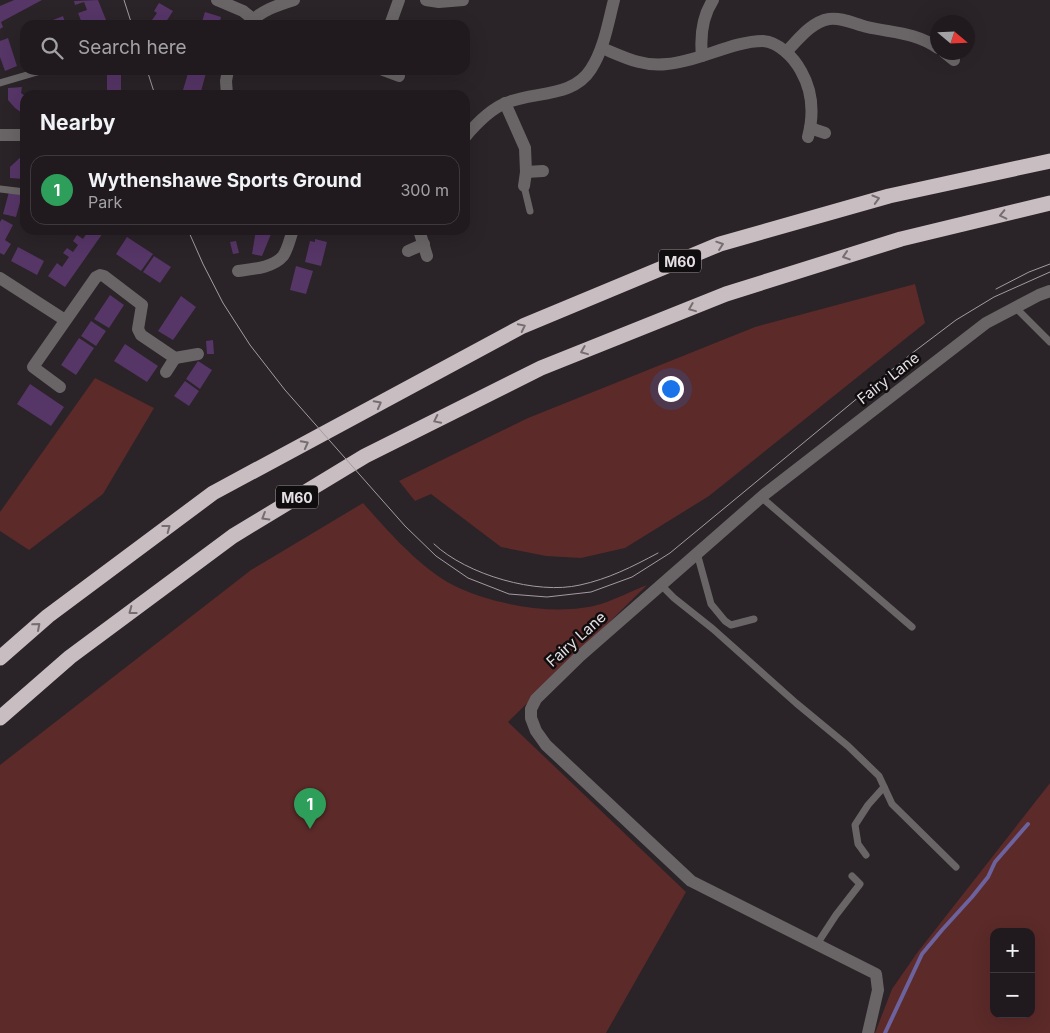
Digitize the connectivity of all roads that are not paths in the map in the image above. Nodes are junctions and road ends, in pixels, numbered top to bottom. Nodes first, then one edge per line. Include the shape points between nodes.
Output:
1 (217, 0) edge
2 (294, 0) edge
3 (399, 0) edge
4 (426, 0) edge
5 (463, 0) edge
6 (606, 0) edge
7 (614, 0) edge
8 (713, 0) edge
9 (250, 20) edge
10 (254, 20) edge
11 (392, 20) edge
12 (930, 43) edge
13 (602, 48) junction
14 (786, 52) junction
15 (702, 56) junction
16 (27, 75) edge
17 (228, 75) edge
18 (396, 75) edge
19 (399, 76) dead end
20 (0, 83) edge
21 (227, 90) edge
22 (505, 103) junction
23 (470, 132) edge
24 (826, 133) dead end
25 (0, 135) edge
26 (20, 135) edge
27 (1050, 161) edge
28 (543, 170) dead end
29 (526, 172) junction
30 (524, 186) joint
31 (0, 189) edge
32 (20, 191) edge
33 (1050, 203) edge
34 (530, 210) dead end
35 (291, 235) edge
36 (420, 235) edge
37 (408, 251) dead end
38 (238, 271) dead end
39 (0, 278) edge
40 (1050, 292) edge
41 (1016, 308) junction
42 (65, 320) junction
43 (1050, 342) edge
44 (198, 354) dead end
45 (175, 358) junction
46 (166, 372) dead end
47 (60, 387) dead end
48 (761, 497) junction
49 (697, 553) junction
50 (661, 585) junction
51 (754, 619) dead end
52 (912, 627) dead end
53 (0, 658) edge
54 (0, 718) edge
55 (884, 787) junction
56 (866, 855) dead end
57 (956, 867) dead end
58 (852, 876) dead end
59 (817, 944) junction
60 (868, 1033) edge

1 - 9 street via 243,11
2 - 10 street via 278,5
3 - 11 street
4 - 5 street
6 - 7 street
7 - 13 street
8 - 15 street via 704,19
12 - 14 street via 898,31 830,18 812,27
13 - 15 street via 641,64 678,63
13 - 22 street via 590,71 574,84 559,91
14 - 15 street via 764,41
14 - 24 street via 797,64 809,90 812,105 809,133
16 - 20 lane
17 - 21 street
18 - 19 street
22 - 23 street via 484,117
22 - 29 street via 525,148
25 - 26 street
53 -> 27 highway, M60 via 48,616 213,493 523,326 720,244 889,196
28 - 29 street
29 - 30 street
30 - 34 lane
31 - 32 lane
33 -> 54 highway, M60 via 901,239 726,294 541,368 365,456 233,536 70,657
35 - 38 street via 282,257 259,268
36 - 37 street via 425,250
39 - 42 street
40 - 41 street, Fairy Lane
41 - 43 lane
41 - 48 street, Fairy Lane via 986,323
42 - 45 street via 96,277 104,276 142,305 138,329 141,335
42 - 47 street via 33,367
44 - 45 street
45 - 46 street
48 - 49 street, Fairy Lane
48 - 52 lane
49 - 50 street, Fairy Lane
49 - 51 lane via 716,612 731,625
50 - 55 lane via 848,746 879,776
50 - 59 street, Fairy Lane via 536,699 531,709 536,731 546,745 691,881
55 - 56 lane via 855,825 858,844
55 - 57 lane via 892,804
58 - 59 lane via 860,884
59 - 60 street, Fairy Lane via 876,974 878,990

